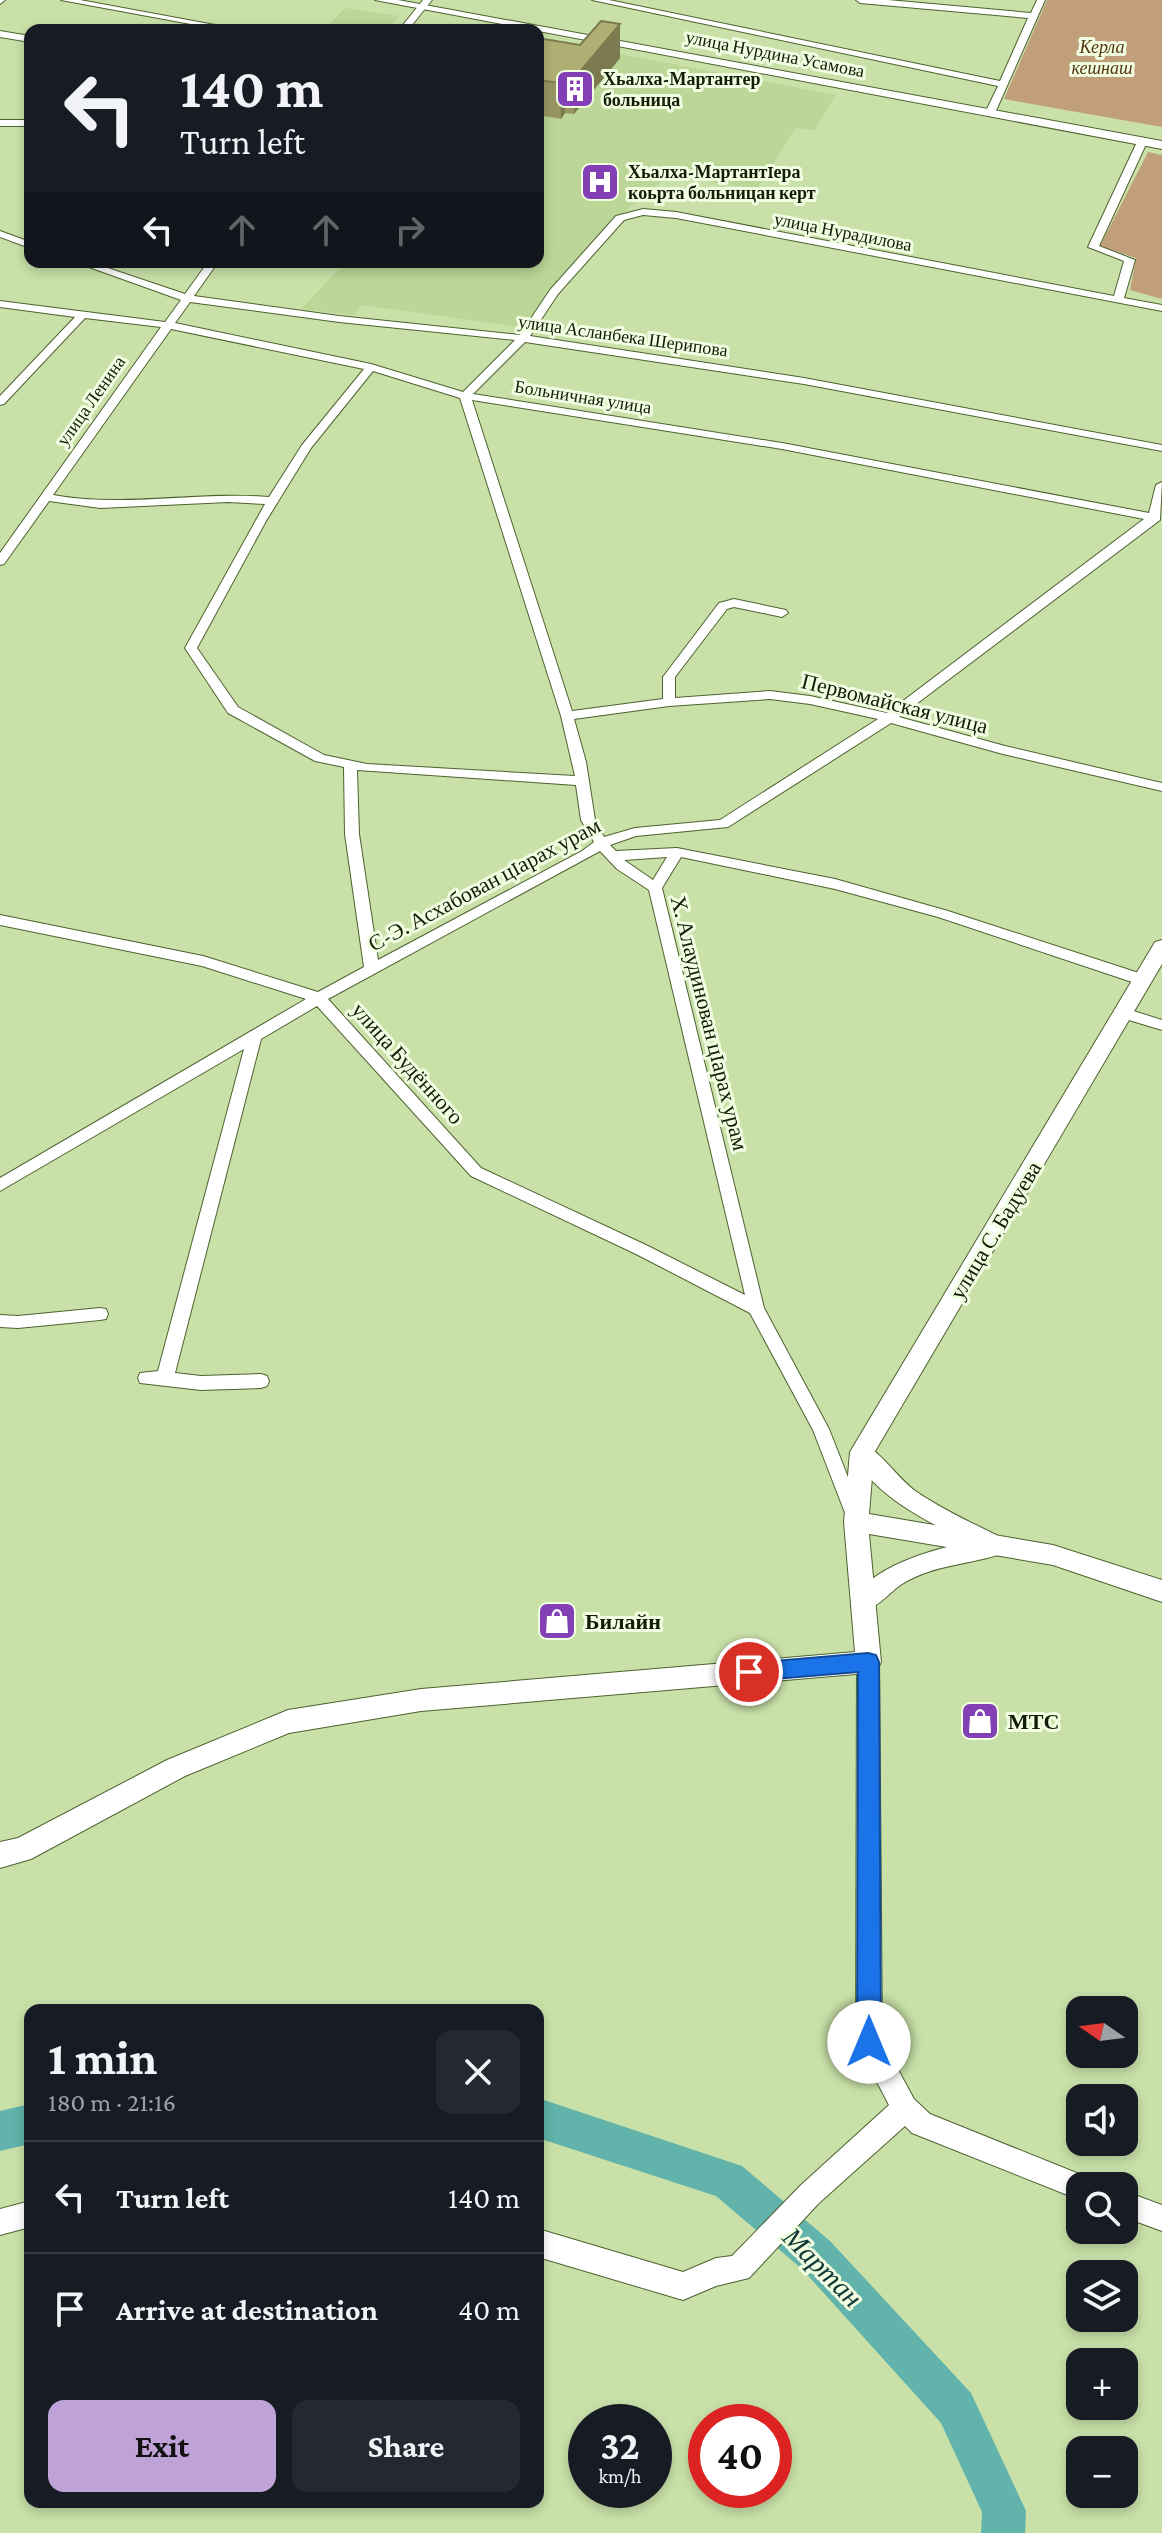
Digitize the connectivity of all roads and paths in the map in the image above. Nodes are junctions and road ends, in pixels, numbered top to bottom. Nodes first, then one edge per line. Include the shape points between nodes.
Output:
1 (65, 0) edge
2 (380, 0) edge
3 (596, 0) edge
4 (860, 0) edge
5 (1041, 0) edge
6 (425, 4) edge
7 (1034, 16) junction
8 (203, 24) edge
9 (408, 24) edge
10 (529, 24) edge
11 (544, 27) edge
12 (0, 34) edge
13 (24, 38) edge
14 (1003, 84) junction
15 (990, 113) junction
16 (0, 123) edge
17 (24, 123) edge
18 (1142, 142) junction
19 (1162, 145) edge
20 (0, 234) edge
21 (24, 243) edge
22 (98, 268) edge
23 (208, 268) edge
24 (186, 298) junction
25 (1118, 300) junction
26 (0, 304) edge
27 (1162, 308) edge
28 (83, 314) junction
29 (167, 325) junction
30 (523, 338) junction
31 (371, 367) junction
32 (465, 396) junction
33 (0, 402) edge
34 (1162, 448) edge
35 (1162, 485) edge
36 (45, 497) junction
37 (272, 501) junction
38 (1157, 518) edge
39 (0, 561) edge
40 (782, 613) dead end
41 (669, 702) junction
42 (567, 716) junction
43 (889, 718) junction
44 (350, 764) junction
45 (582, 781) junction
46 (1162, 787) edge
47 (601, 843) junction
48 (677, 852) junction
49 (616, 856) junction
50 (655, 888) junction
51 (0, 920) edge
52 (1162, 947) edge
53 (372, 970) junction
54 (1143, 980) junction
55 (319, 998) junction
56 (1124, 1013) junction
57 (1162, 1025) edge
58 (254, 1038) junction
59 (0, 1185) edge
60 (756, 1308) junction
61 (100, 1314) dead end
62 (0, 1321) edge
63 (146, 1378) dead end
64 (165, 1378) junction
65 (261, 1381) dead end
66 (862, 1452) junction
67 (856, 1522) junction
68 (997, 1546) junction
69 (1162, 1591) edge
70 (863, 1602) junction
71 (868, 1662) junction
72 (0, 1855) edge
73 (905, 2108) junction
74 (1066, 2181) edge
75 (1138, 2209) edge
76 (24, 2216) edge
77 (1162, 2218) edge
78 (0, 2222) edge
79 (544, 2245) edge

1 - 8 street
2 - 6 street, улица Нурдина Усамова
3 - 14 street
4 - 7 street
5 - 7 street
6 - 9 street
6 - 10 street, улица Нурдина Усамова
7 - 14 street
11 - 15 street, улица Нурдина Усамова
12 - 13 street
14 - 15 street
15 - 18 street, улица Нурдина Усамова
16 - 17 street
18 - 19 street, улица Нурдина Усамова
18 - 25 street via 1093,247 1130,260
20 - 21 street
22 - 24 street, улица Асланбека Шерипова
23 - 24 street, улица Ленина
24 - 29 street, улица Ленина
24 - 30 street, улица Асланбека Шерипова
25 - 27 street
25 - 30 street, улица Нурадилова via 643,212 620,218 554,292
26 - 28 street, Больничная улица
28 - 29 street, Больничная улица
28 - 33 street
29 - 31 street, Больничная улица
29 - 36 street, улица Ленина
30 - 32 street
30 - 34 street, улица Асланбека Шерипова via 804,381
31 - 32 street, Больничная улица
31 - 37 street via 306,447
32 - 38 street, Больничная улица via 782,446
32 - 42 street, Х. Алаудинован цIарах урам
35 - 38 street
36 - 37 street via 99,505 196,497
36 - 39 street, улица Ленина
37 - 44 street via 191,648 233,710 320,758
38 - 43 street, С-Э. Асхабован цIарах урам
40 - 41 street via 734,603 723,606 669,677
41 - 42 street, Первомайская улица
41 - 43 street, Первомайская улица via 770,695
42 - 45 street, Х. Алаудинован цIарах урам
43 - 46 street, Первомайская улица
43 - 47 street, С-Э. Асхабован цIарах урам via 723,824 635,832
44 - 45 street
44 - 53 street via 352,834
45 - 47 street, Х. Алаудинован цIарах урам via 588,820
47 - 49 street, Х. Алаудинован цIарах урам
47 - 53 street, С-Э. Асхабован цIарах урам
48 - 49 street
48 - 50 street
48 - 54 street via 835,884
49 - 50 street, Х. Алаудинован цIарах урам
50 - 60 street, Х. Алаудинован цIарах урам
51 - 55 street, улица Будённого via 203,961
52 - 54 main road, улица С. Бадуева
53 - 55 street, С-Э. Асхабован цIарах урам
54 - 56 main road, улица С. Бадуева
55 - 58 street, С-Э. Асхабован цIарах урам
55 - 60 street, улица Будённого via 476,1172
56 - 57 street
56 - 66 main road, улица С. Бадуева
58 - 59 street, С-Э. Асхабован цIарах урам
58 - 64 street
60 - 67 street, Х. Алаудинован цIарах урам via 821,1429
61 - 62 street
63 - 64 street
64 - 65 street
66 - 67 main road, улица С. Бадуева
66 - 68 street via 906,1499
67 - 68 main road
67 - 70 main road, улица С. Бадуева
68 - 69 main road via 1053,1555
68 - 70 street via 902,1570
70 - 71 main road, улица С. Бадуева
71 - 72 main road via 421,1700 288,1722 176,1768 22,1850
71 - 73 street via 869,2042
73 - 74 street via 921,2124
73 - 79 street via 810,2194 739,2268 683,2286
75 - 77 street
76 - 78 street

